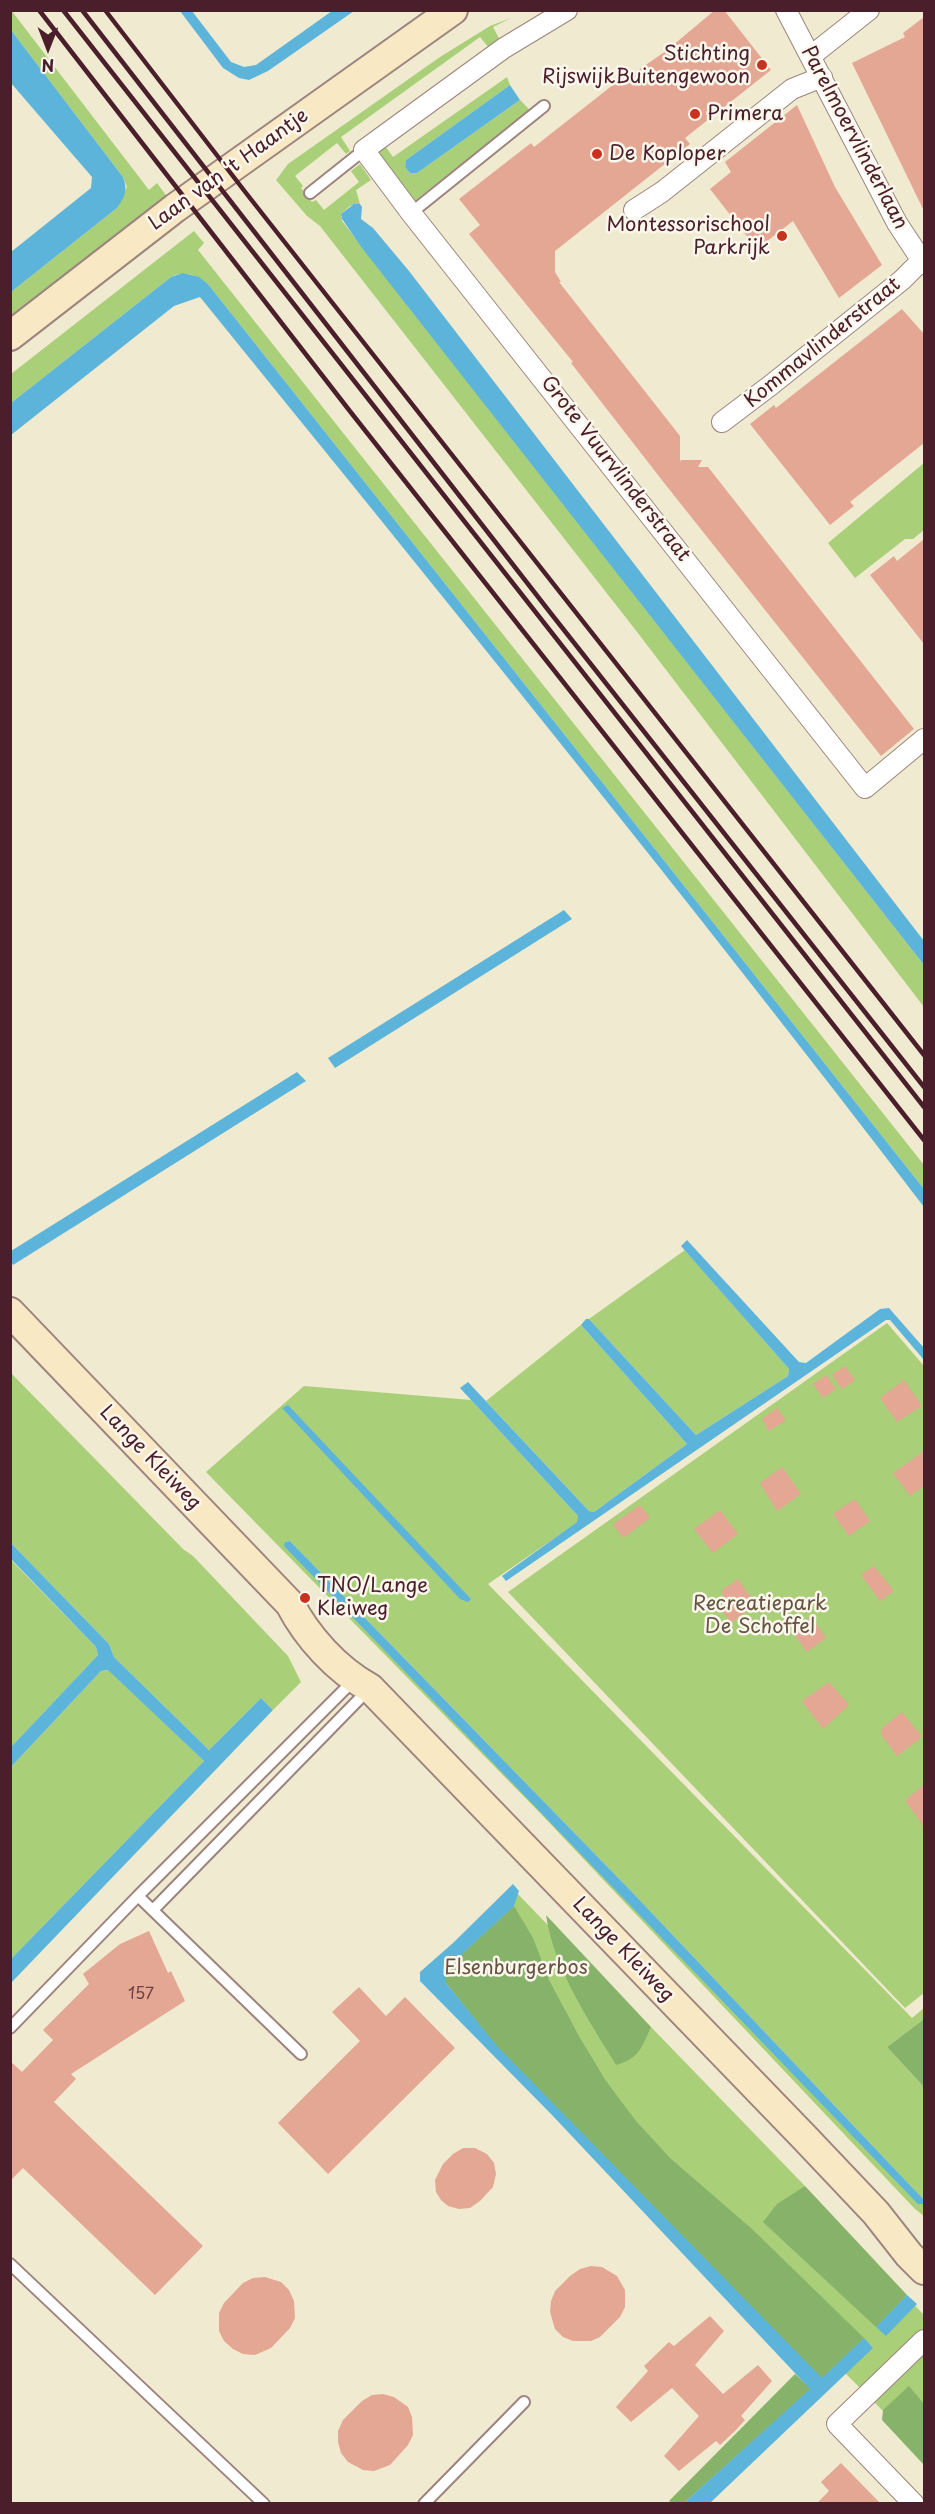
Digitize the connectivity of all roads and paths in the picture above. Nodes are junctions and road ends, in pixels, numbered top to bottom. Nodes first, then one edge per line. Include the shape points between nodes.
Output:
1 (453, 10) edge
2 (567, 10) edge
3 (786, 10) edge
4 (869, 10) edge
5 (811, 56) junction
6 (822, 77) junction
7 (544, 106) dead end
8 (364, 150) junction
9 (310, 193) dead end
10 (634, 210) dead end
11 (411, 213) junction
12 (924, 261) edge
13 (10, 336) edge
14 (726, 419) dead end
15 (924, 739) edge
16 (10, 1312) edge
17 (364, 1680) junction
18 (138, 1896) junction
19 (153, 1910) junction
20 (10, 2028) edge
21 (301, 2054) dead end
22 (876, 2213) junction
23 (924, 2250) edge
24 (10, 2264) edge
25 (924, 2270) edge
26 (924, 2340) edge
27 (524, 2402) dead end
28 (264, 2504) edge
29 (424, 2504) edge
30 (914, 2504) edge

1 - 13 street, Laan van 't Haantje via 175,208
2 - 8 street via 504,48
3 - 5 street, Parelmoervlinderlaan
4 - 5 street
5 - 6 street, Parelmoervlinderlaan
6 - 10 street via 792,89
6 - 12 street, Parelmoervlinderlaan via 897,223
7 - 11 lane
8 - 9 lane
8 - 11 street, Grote Vuurvlinderstraat
11 - 15 street, Grote Vuurvlinderstraat via 865,788
12 - 14 street, Kommavlinderstraat
16 - 17 street, Lange Kleiweg via 290,1604 309,1615
17 - 18 lane
17 - 19 lane
17 - 22 street, Lange Kleiweg
18 - 19 lane
18 - 20 lane
19 - 21 lane
22 - 23 street, Lange Kleiweg
22 - 25 street, Lange Kleiweg
24 - 28 lane
26 - 30 street via 837,2424
27 - 29 lane

